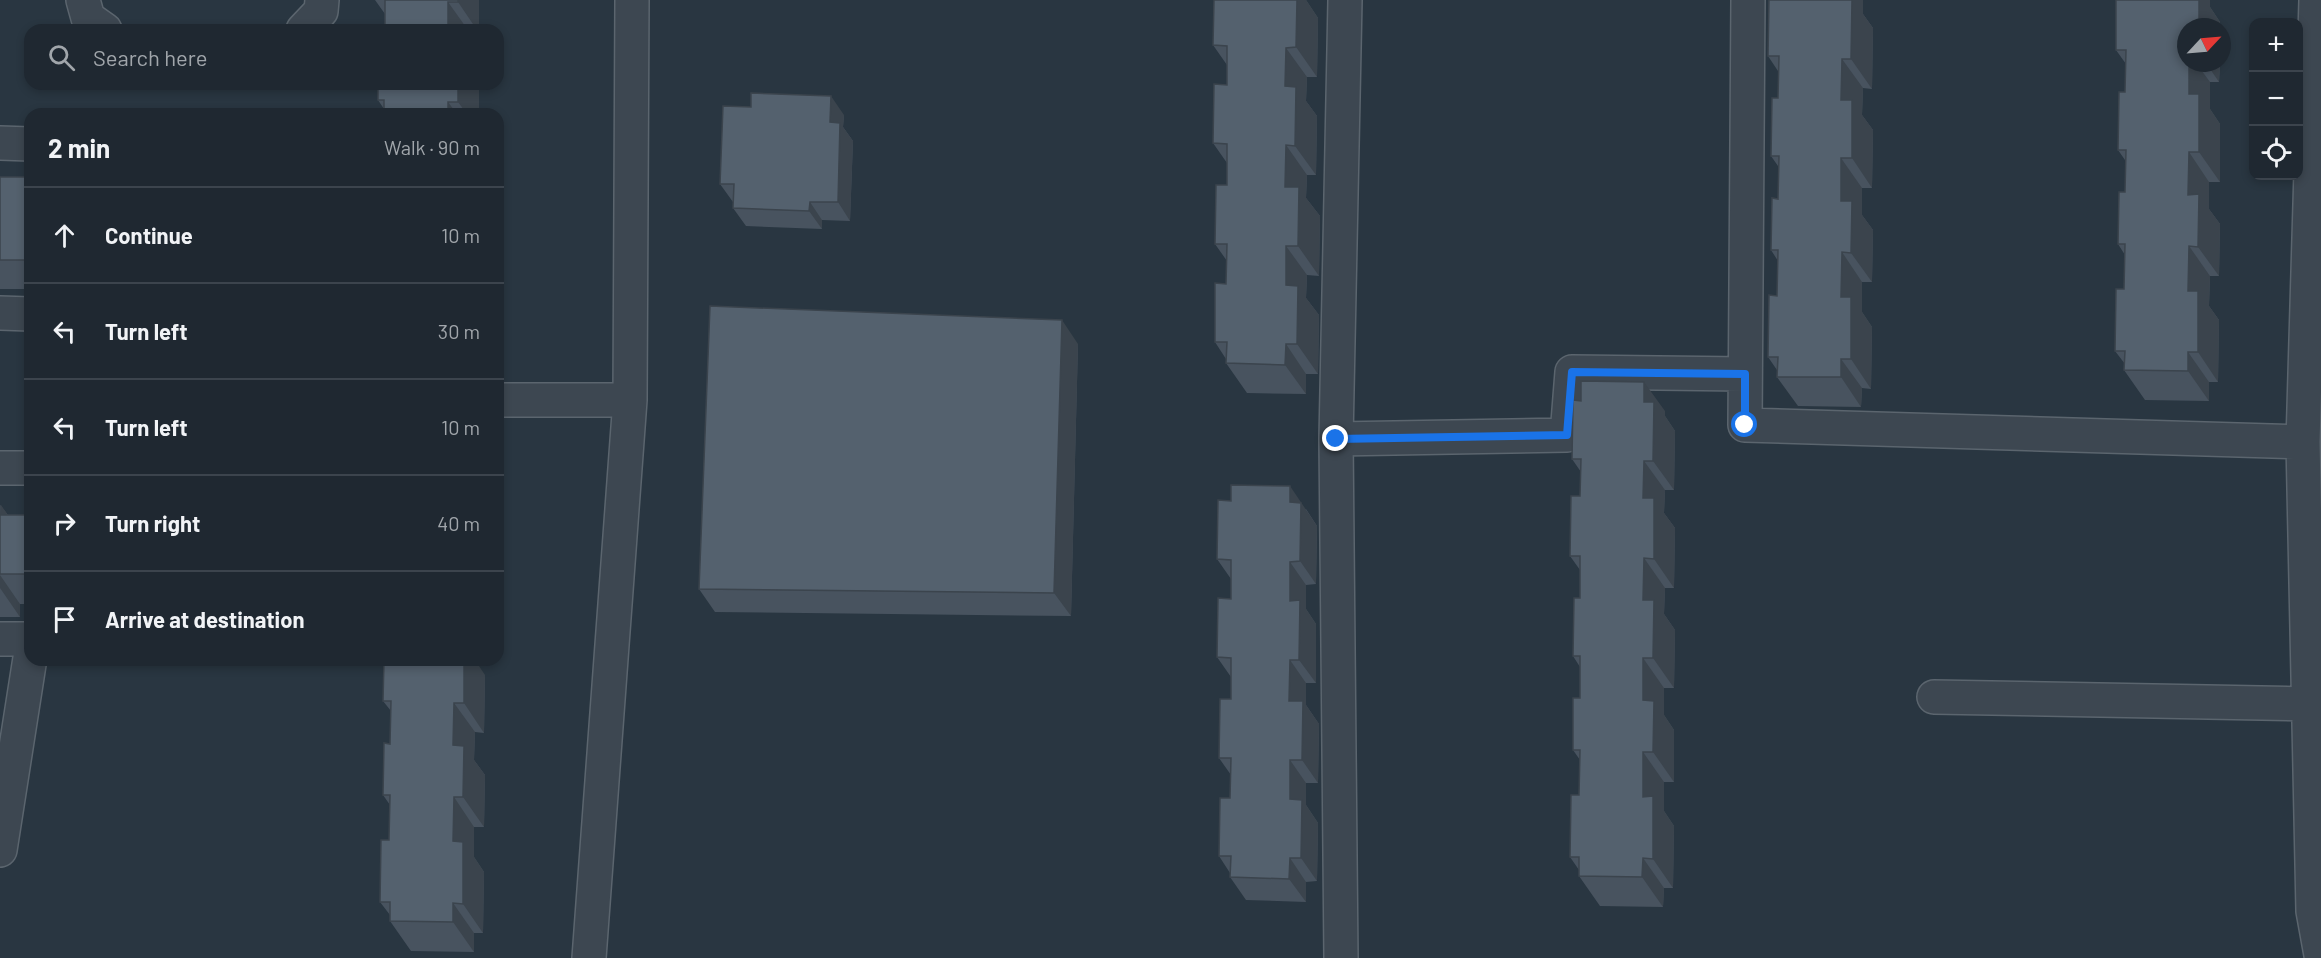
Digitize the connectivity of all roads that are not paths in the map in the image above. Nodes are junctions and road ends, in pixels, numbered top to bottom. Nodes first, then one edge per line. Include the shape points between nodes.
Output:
1 (83, 0) edge
2 (322, 0) edge
3 (632, 0) edge
4 (1345, 0) edge
5 (1748, 0) edge
6 (2316, 0) edge
7 (96, 24) edge
8 (309, 24) edge
9 (0, 144) edge
10 (24, 144) edge
11 (0, 313) edge
12 (24, 314) edge
13 (1745, 374) junction
14 (504, 400) edge
15 (630, 400) junction
16 (1336, 439) junction
17 (2303, 442) junction
18 (0, 468) edge
19 (24, 468) edge
20 (0, 639) edge
21 (24, 639) edge
22 (29, 666) edge
23 (1934, 697) dead end
24 (2309, 704) junction
25 (0, 850) edge
26 (2317, 912) edge
27 (2321, 955) edge
28 (589, 958) edge
29 (1341, 958) edge

1 - 7 street via 88,18
2 - 8 street via 321,11
3 - 15 street
4 - 16 street
5 - 13 street
6 - 17 street
9 - 10 street
11 - 12 street
13 - 16 street via 1572,372 1567,435
13 - 17 street via 1745,425
14 - 15 street
15 - 28 street
16 - 29 street
17 - 24 street
18 - 19 street
20 - 21 street
22 - 25 street
23 - 24 street
24 - 26 street
26 - 27 street

